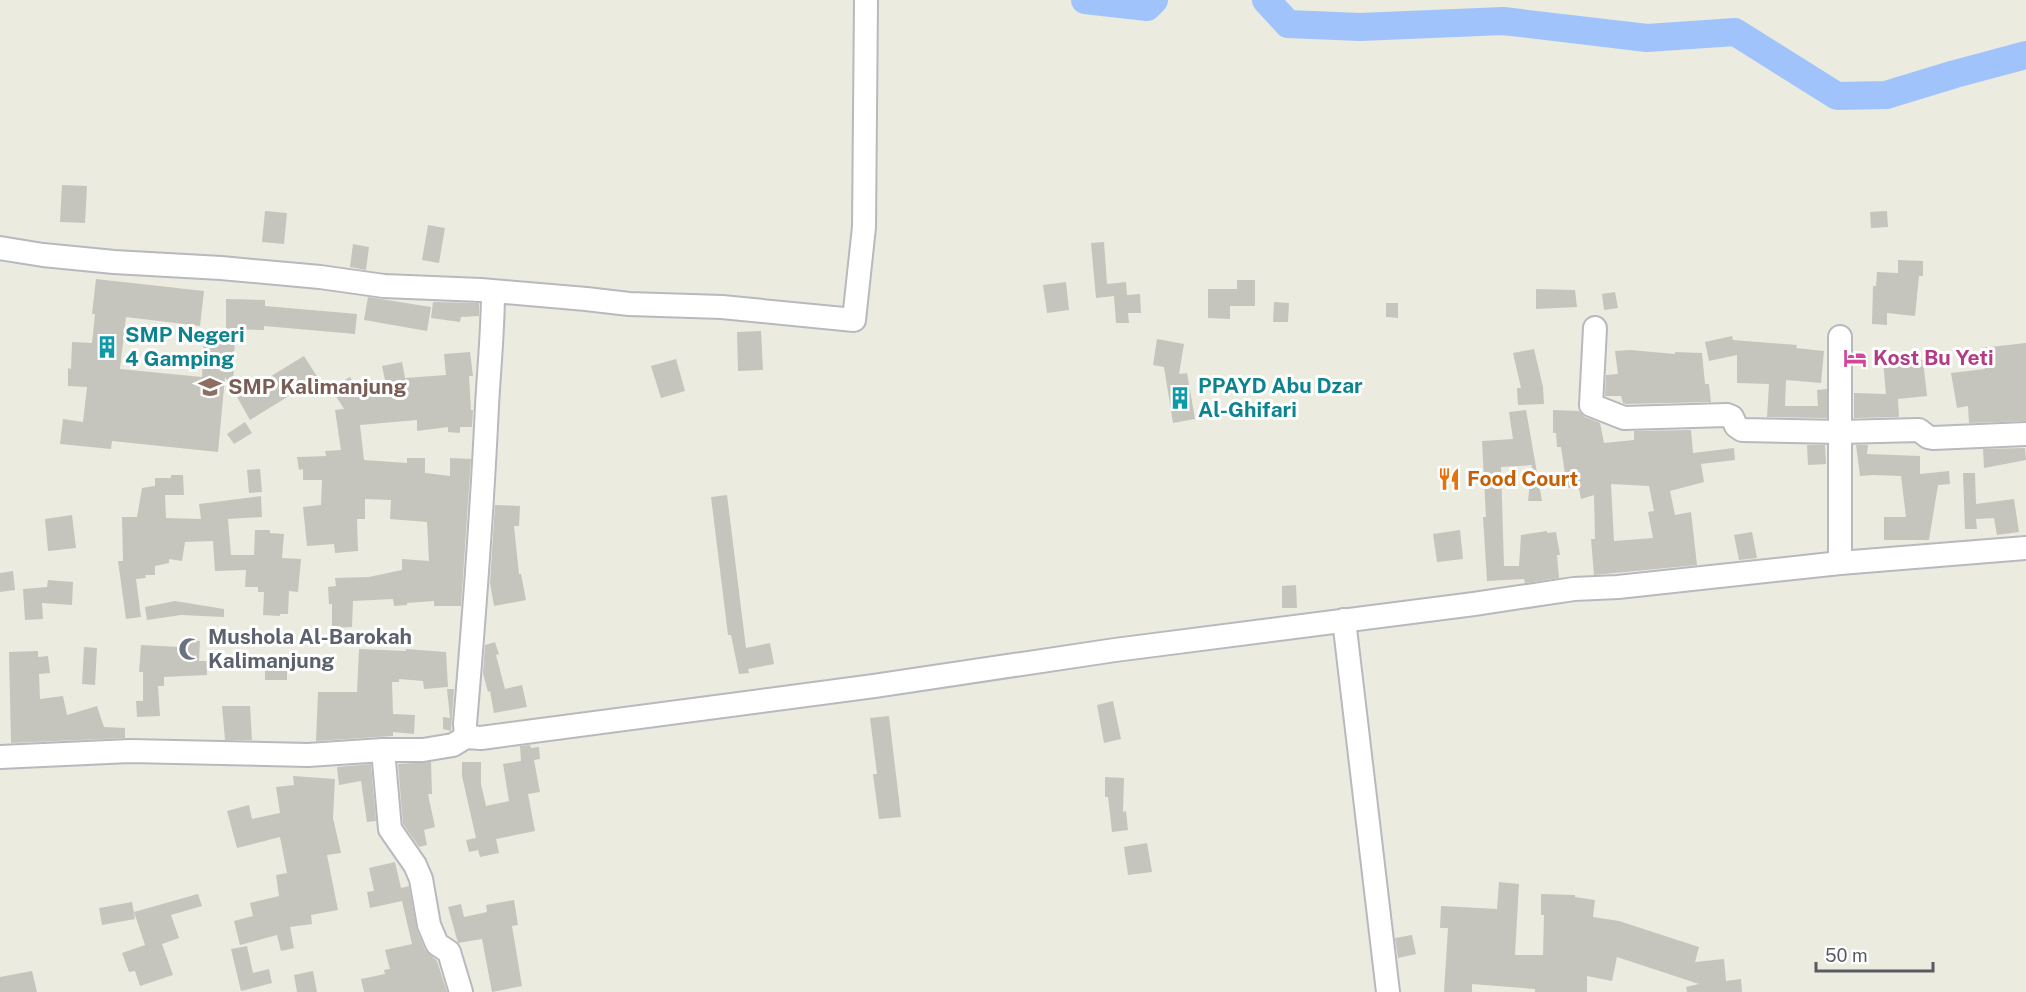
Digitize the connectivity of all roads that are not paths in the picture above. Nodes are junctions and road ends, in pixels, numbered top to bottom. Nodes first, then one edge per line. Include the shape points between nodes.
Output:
1 (866, 0) edge
2 (0, 249) edge
3 (493, 292) junction
4 (1595, 332) dead end
5 (1840, 337) dead end
6 (1840, 432) junction
7 (2026, 434) edge
8 (2026, 548) edge
9 (1840, 563) junction
10 (1344, 620) junction
11 (466, 737) junction
12 (383, 750) junction
13 (0, 757) edge
14 (461, 992) edge
15 (1388, 992) edge

1 - 3 street via 864,227 854,320
2 - 3 street via 384,286
3 - 11 street
4 - 6 street via 1590,402 1594,406 1624,418 1727,415 1742,430
5 - 6 street
6 - 7 street via 1919,430 1933,438
6 - 9 street
8 - 9 street
9 - 10 street via 1574,589
10 - 11 street via 874,686
10 - 15 street
11 - 12 street via 440,748
12 - 13 street via 308,755 130,751
12 - 14 street via 390,829 415,865 429,925 437,944 449,952

